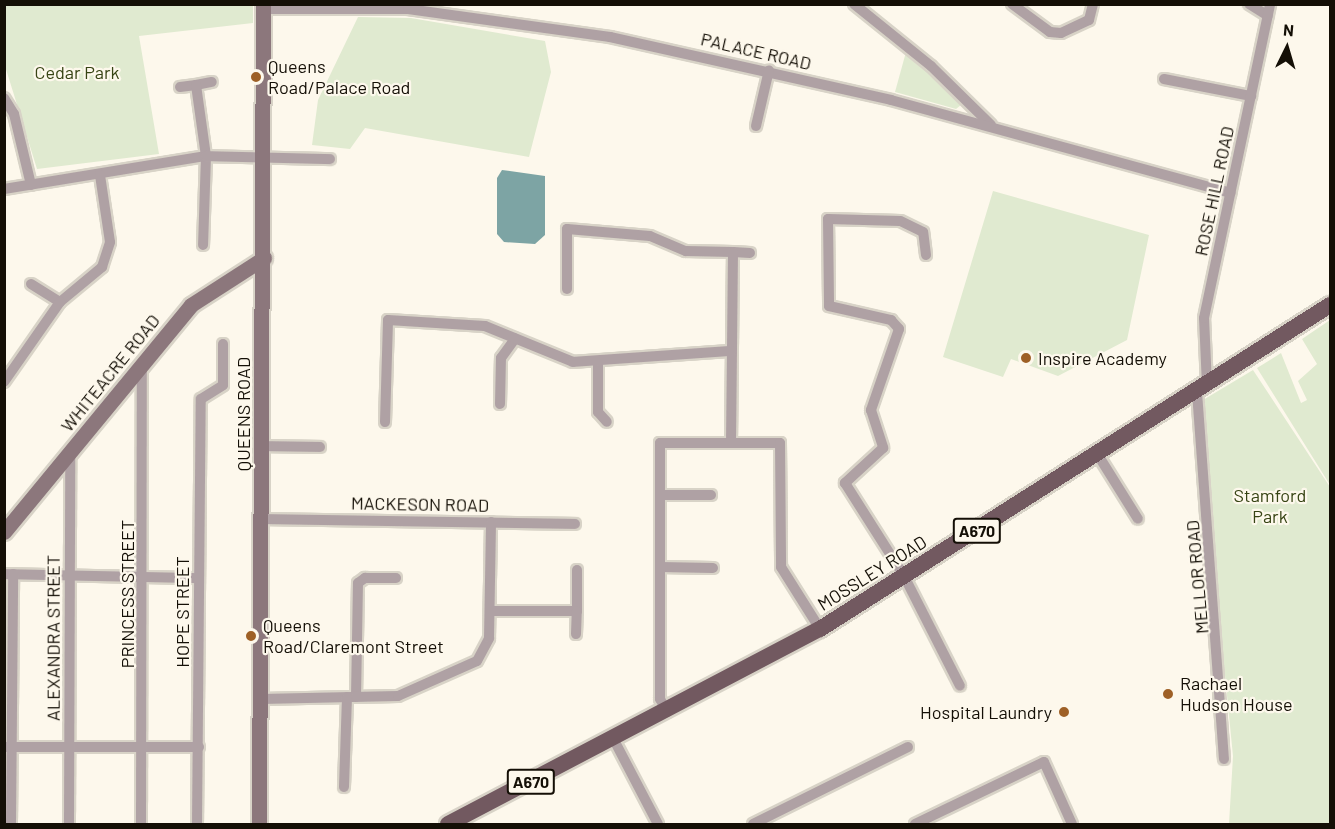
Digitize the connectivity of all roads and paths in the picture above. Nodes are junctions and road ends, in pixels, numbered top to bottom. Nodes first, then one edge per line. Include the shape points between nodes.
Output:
1 (854, 4) edge
2 (1012, 4) edge
3 (1093, 4) edge
4 (1249, 4) edge
5 (376, 6) edge
6 (263, 7) edge
7 (408, 7) edge
8 (1269, 10) edge
9 (769, 70) junction
10 (1164, 79) dead end
11 (212, 82) dead end
12 (196, 85) junction
13 (180, 87) dead end
14 (1251, 96) junction
15 (4, 98) edge
16 (756, 126) dead end
17 (993, 126) junction
18 (265, 154) junction
19 (206, 156) junction
20 (330, 159) dead end
21 (100, 175) junction
22 (31, 185) junction
23 (4, 189) edge
24 (1231, 194) junction
25 (203, 245) dead end
26 (733, 252) junction
27 (750, 253) dead end
28 (926, 255) dead end
29 (264, 258) junction
30 (31, 284) dead end
31 (567, 289) dead end
32 (60, 302) junction
33 (1330, 305) edge
34 (515, 339) junction
35 (223, 344) dead end
36 (732, 351) junction
37 (598, 363) junction
38 (142, 364) junction
39 (4, 382) edge
40 (1202, 389) junction
41 (500, 404) dead end
42 (385, 422) dead end
43 (607, 422) dead end
44 (732, 442) junction
45 (261, 446) junction
46 (320, 447) dead end
47 (70, 452) junction
48 (1098, 455) junction
49 (661, 495) junction
50 (711, 495) dead end
51 (264, 519) junction
52 (1138, 519) dead end
53 (491, 522) junction
54 (575, 524) dead end
55 (4, 532) edge
56 (660, 567) junction
57 (713, 568) dead end
58 (577, 570) dead end
59 (9, 574) edge
60 (70, 575) junction
61 (145, 576) junction
62 (904, 576) junction
63 (198, 578) junction
64 (396, 578) dead end
65 (492, 611) junction
66 (577, 611) junction
67 (820, 629) junction
68 (576, 634) dead end
69 (960, 686) dead end
70 (352, 697) junction
71 (261, 699) junction
72 (667, 712) junction
73 (614, 740) junction
74 (8, 747) edge
75 (199, 747) junction
76 (908, 747) dead end
77 (69, 748) junction
78 (142, 748) junction
79 (1224, 759) dead end
80 (344, 787) dead end
81 (11, 825) edge
82 (69, 825) edge
83 (141, 825) edge
84 (197, 825) edge
85 (259, 825) edge
86 (448, 825) edge
87 (657, 825) edge
88 (753, 825) edge
89 (915, 825) edge
90 (1072, 825) edge

1 - 17 street via 931,66
2 - 3 street via 1050,32 1061,33 1089,20
4 - 8 street
5 - 6 street, PALACE ROAD
5 - 7 street, PALACE ROAD
6 - 18 main road, QUEENS ROAD
7 - 9 street, PALACE ROAD via 507,19
8 - 14 street, ROSE HILL ROAD
9 - 16 street
9 - 17 street, PALACE ROAD
10 - 14 street
11 - 12 street
12 - 13 street
12 - 19 street
14 - 24 street, ROSE HILL ROAD
15 - 22 street via 14,114
17 - 24 street, PALACE ROAD
18 - 19 street
18 - 20 street
18 - 29 main road, QUEENS ROAD
19 - 21 street
19 - 25 street
21 - 22 street
21 - 32 street via 110,242 106,259
22 - 23 street
24 - 40 street, ROSE HILL ROAD via 1204,318
26 - 27 street
26 - 31 street via 686,251 650,236 567,230
26 - 36 street
28 - 62 street via 922,232 900,221 828,219 829,306 898,324 871,410 882,448 845,483
29 - 38 main road, WHITEACRE ROAD via 191,305
29 - 45 main road, QUEENS ROAD
30 - 32 street
32 - 39 street
33 - 40 main road, MOSSLEY ROAD / A670
34 - 37 street via 573,362
34 - 41 street via 501,358
34 - 42 street via 465,322 388,320
35 - 63 street, HOPE STREET via 223,385 201,399
36 - 37 street
36 - 44 street
37 - 43 street via 598,412
38 - 47 main road, WHITEACRE ROAD
38 - 61 street, PRINCESS STREET
40 - 48 main road, MOSSLEY ROAD / A670
40 - 79 street, MELLOR ROAD
44 - 49 street via 660,443
44 - 67 street via 780,443 781,567
45 - 46 street
45 - 51 main road, QUEENS ROAD
47 - 55 main road, WHITEACRE ROAD
47 - 60 street, ALEXANDRA STREET
48 - 52 street
48 - 62 main road, MOSSLEY ROAD / A670
49 - 50 street
49 - 56 street
51 - 53 street, MACKESON ROAD
51 - 71 main road, QUEENS ROAD
53 - 54 street, MACKESON ROAD
53 - 65 street
56 - 57 street
56 - 72 street via 660,699
58 - 66 street
59 - 60 street
59 - 74 street
60 - 61 street
60 - 77 street, ALEXANDRA STREET
61 - 63 street
61 - 78 street, PRINCESS STREET
62 - 67 main road, MOSSLEY ROAD / A670
62 - 69 street
63 - 75 street, HOPE STREET
64 - 70 street via 365,578 358,583
65 - 66 street
65 - 70 street via 489,638 477,661 398,696
66 - 68 street
67 - 72 main road, MOSSLEY ROAD / A670
70 - 71 street
70 - 80 street
71 - 85 main road, QUEENS ROAD
72 - 73 main road, MOSSLEY ROAD / A670
73 - 86 main road, MOSSLEY ROAD / A670
73 - 87 street
74 - 77 street
74 - 81 street
75 - 78 street
75 - 84 street, HOPE STREET
76 - 88 street
77 - 78 street
77 - 82 street, ALEXANDRA STREET
78 - 83 street, PRINCESS STREET
89 - 90 street via 1044,762

